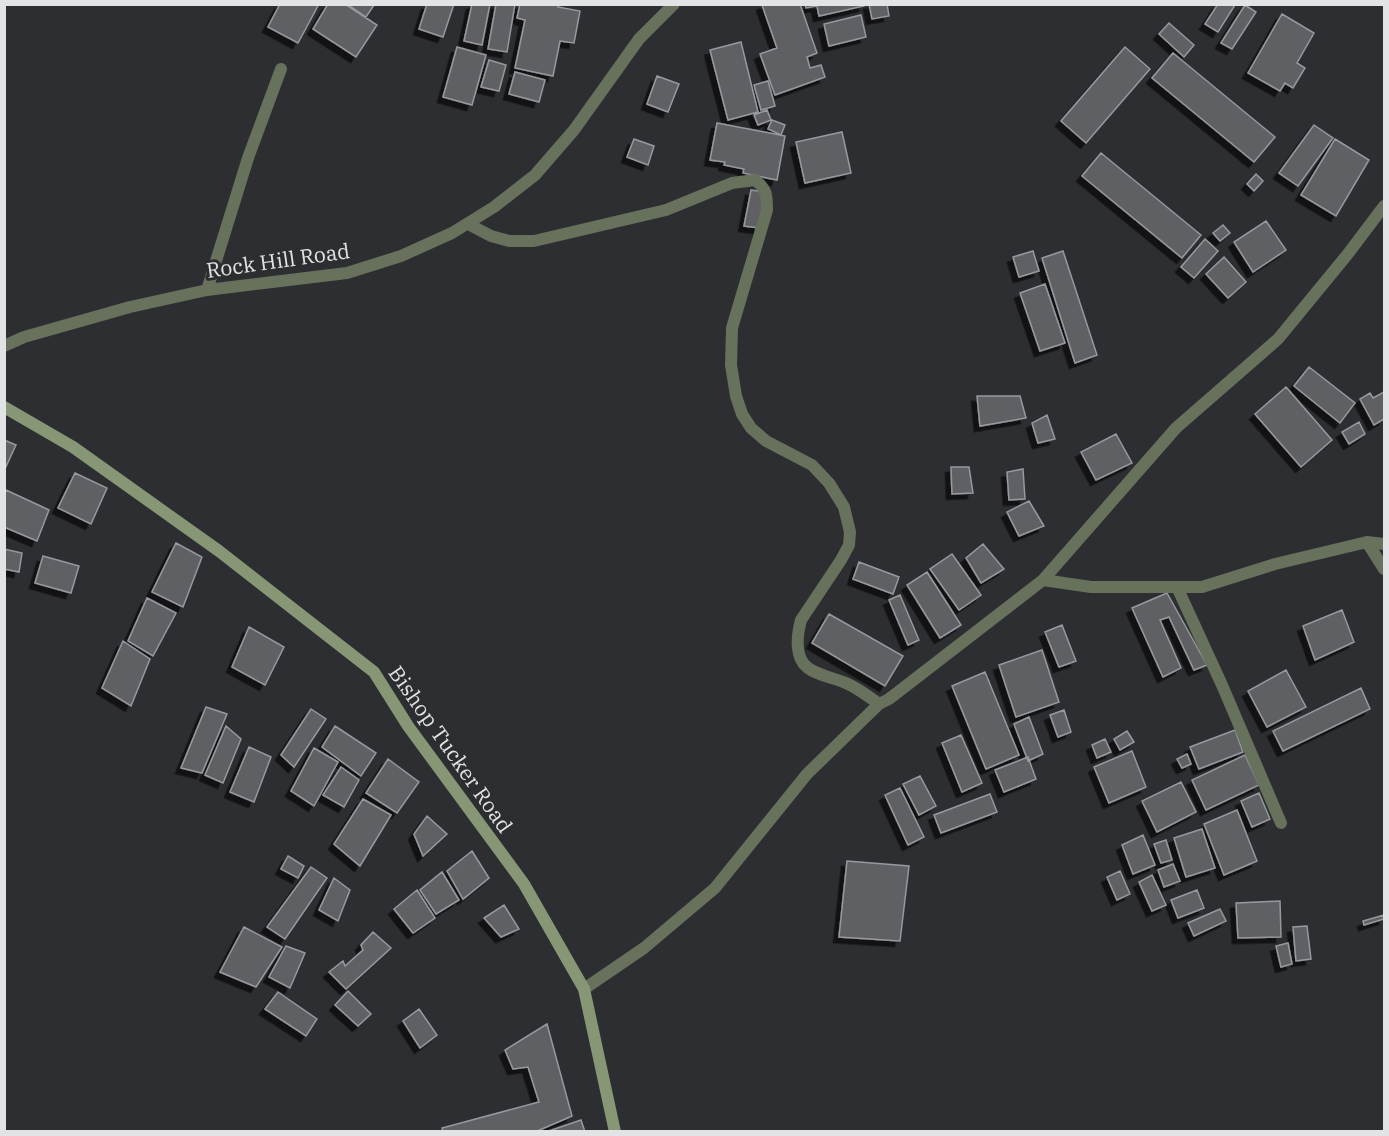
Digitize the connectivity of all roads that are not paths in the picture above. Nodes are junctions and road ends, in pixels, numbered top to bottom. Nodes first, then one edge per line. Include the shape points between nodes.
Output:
1 (674, 4) edge
2 (281, 69) dead end
3 (1384, 206) edge
4 (468, 224) junction
5 (207, 290) junction
6 (4, 346) edge
7 (4, 407) edge
8 (1367, 542) junction
9 (1384, 544) edge
10 (1384, 569) edge
11 (1043, 580) junction
12 (1177, 587) junction
13 (879, 704) junction
14 (1281, 823) dead end
15 (584, 989) junction
16 (615, 1131) edge

1 - 4 street, Rock Hill Road via 639,39 574,130 534,174
2 - 5 street via 248,158
3 - 11 street via 1278,339 1176,428
4 - 5 street, Rock Hill Road via 401,256 347,273
4 - 13 street via 509,241 534,241 666,210 732,183 755,180 764,187 767,210 732,328 730,365 736,396 752,428 766,441 812,465 844,507 849,544 801,620 798,649 802,662 849,684
5 - 6 street, Rock Hill Road via 130,307
7 - 15 main road, Bishop Tucker Road via 73,447 219,550 374,672 408,726 524,884
8 - 9 street
8 - 10 street
8 - 12 street via 1202,587
11 - 12 street via 1091,588
11 - 13 street
12 - 14 street
13 - 15 street via 807,774 716,888 644,948
15 - 16 main road, Bishop Tucker Road

